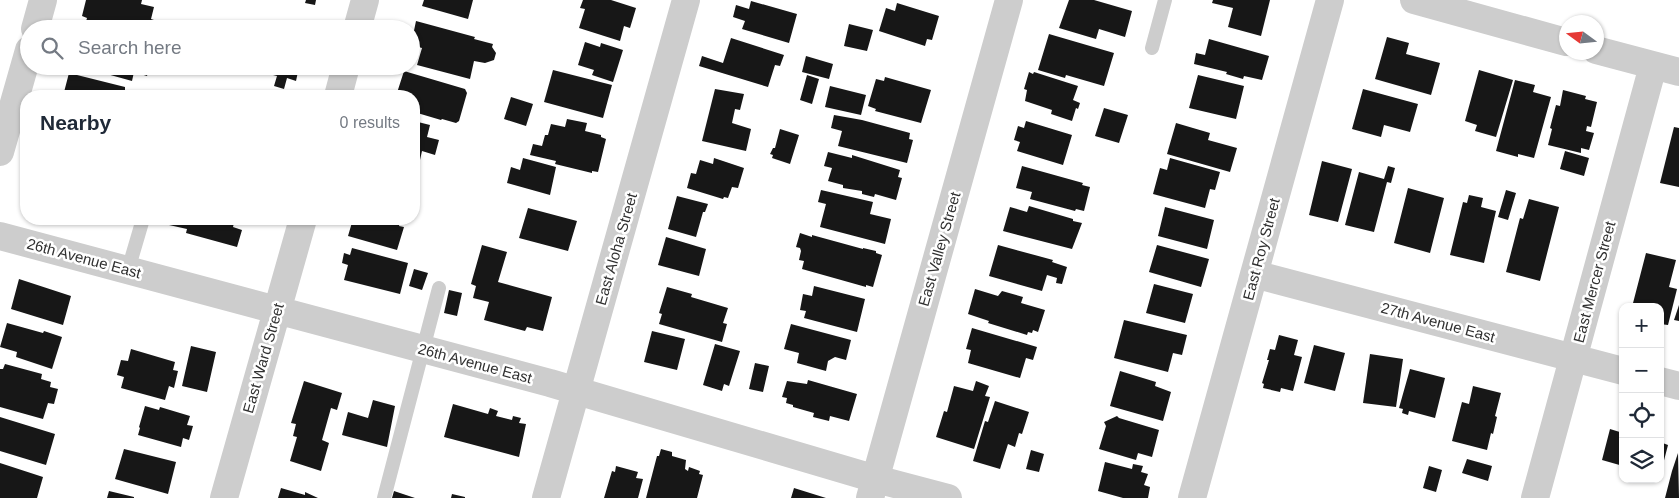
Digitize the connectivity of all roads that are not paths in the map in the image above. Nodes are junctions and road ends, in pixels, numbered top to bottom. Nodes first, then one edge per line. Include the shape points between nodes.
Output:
1 (43, 0) edge
2 (365, 0) edge
3 (686, 0) edge
4 (1009, 0) edge
5 (1165, 0) edge
6 (1330, 0) edge
7 (1414, 0) edge
8 (37, 20) edge
9 (359, 20) edge
10 (1559, 40) edge
11 (1152, 48) dead end
12 (1604, 52) edge
13 (1666, 69) edge
14 (22, 75) edge
15 (344, 75) edge
16 (340, 90) edge
17 (0, 152) edge
18 (140, 225) edge
19 (301, 225) edge
20 (0, 236) edge
21 (128, 270) junction
22 (1254, 274) junction
23 (439, 288) dead end
24 (276, 311) junction
25 (423, 349) junction
26 (1573, 358) junction
27 (1619, 370) edge
28 (1664, 382) edge
29 (1679, 386) edge
30 (577, 391) junction
31 (873, 488) edge
32 (224, 498) edge
33 (384, 498) edge
34 (546, 498) edge
35 (948, 498) edge
36 (1192, 498) edge
37 (1535, 498) edge

1 - 8 street
2 - 9 street
3 - 30 street, East Aloha Street
4 - 31 street, East Valley Street
5 - 11 lane
6 - 22 street, East Roy Street
7 - 10 street
12 - 13 street
13 - 26 street, East Mercer Street
14 - 17 street
15 - 16 street
18 - 21 lane
19 - 24 street, East Ward Street
20 - 21 street, 26th Avenue East
21 - 24 street, 26th Avenue East
22 - 26 street, 27th Avenue East
22 - 36 street, East Roy Street
23 - 25 lane
24 - 25 street, 26th Avenue East
24 - 32 street, East Ward Street
25 - 30 street, 26th Avenue East
25 - 33 lane
26 - 27 street, 27th Avenue East
26 - 37 street, East Mercer Street
28 - 29 street
30 - 31 street, 26th Avenue East
30 - 34 street, East Aloha Street
31 - 35 street, 26th Avenue East

